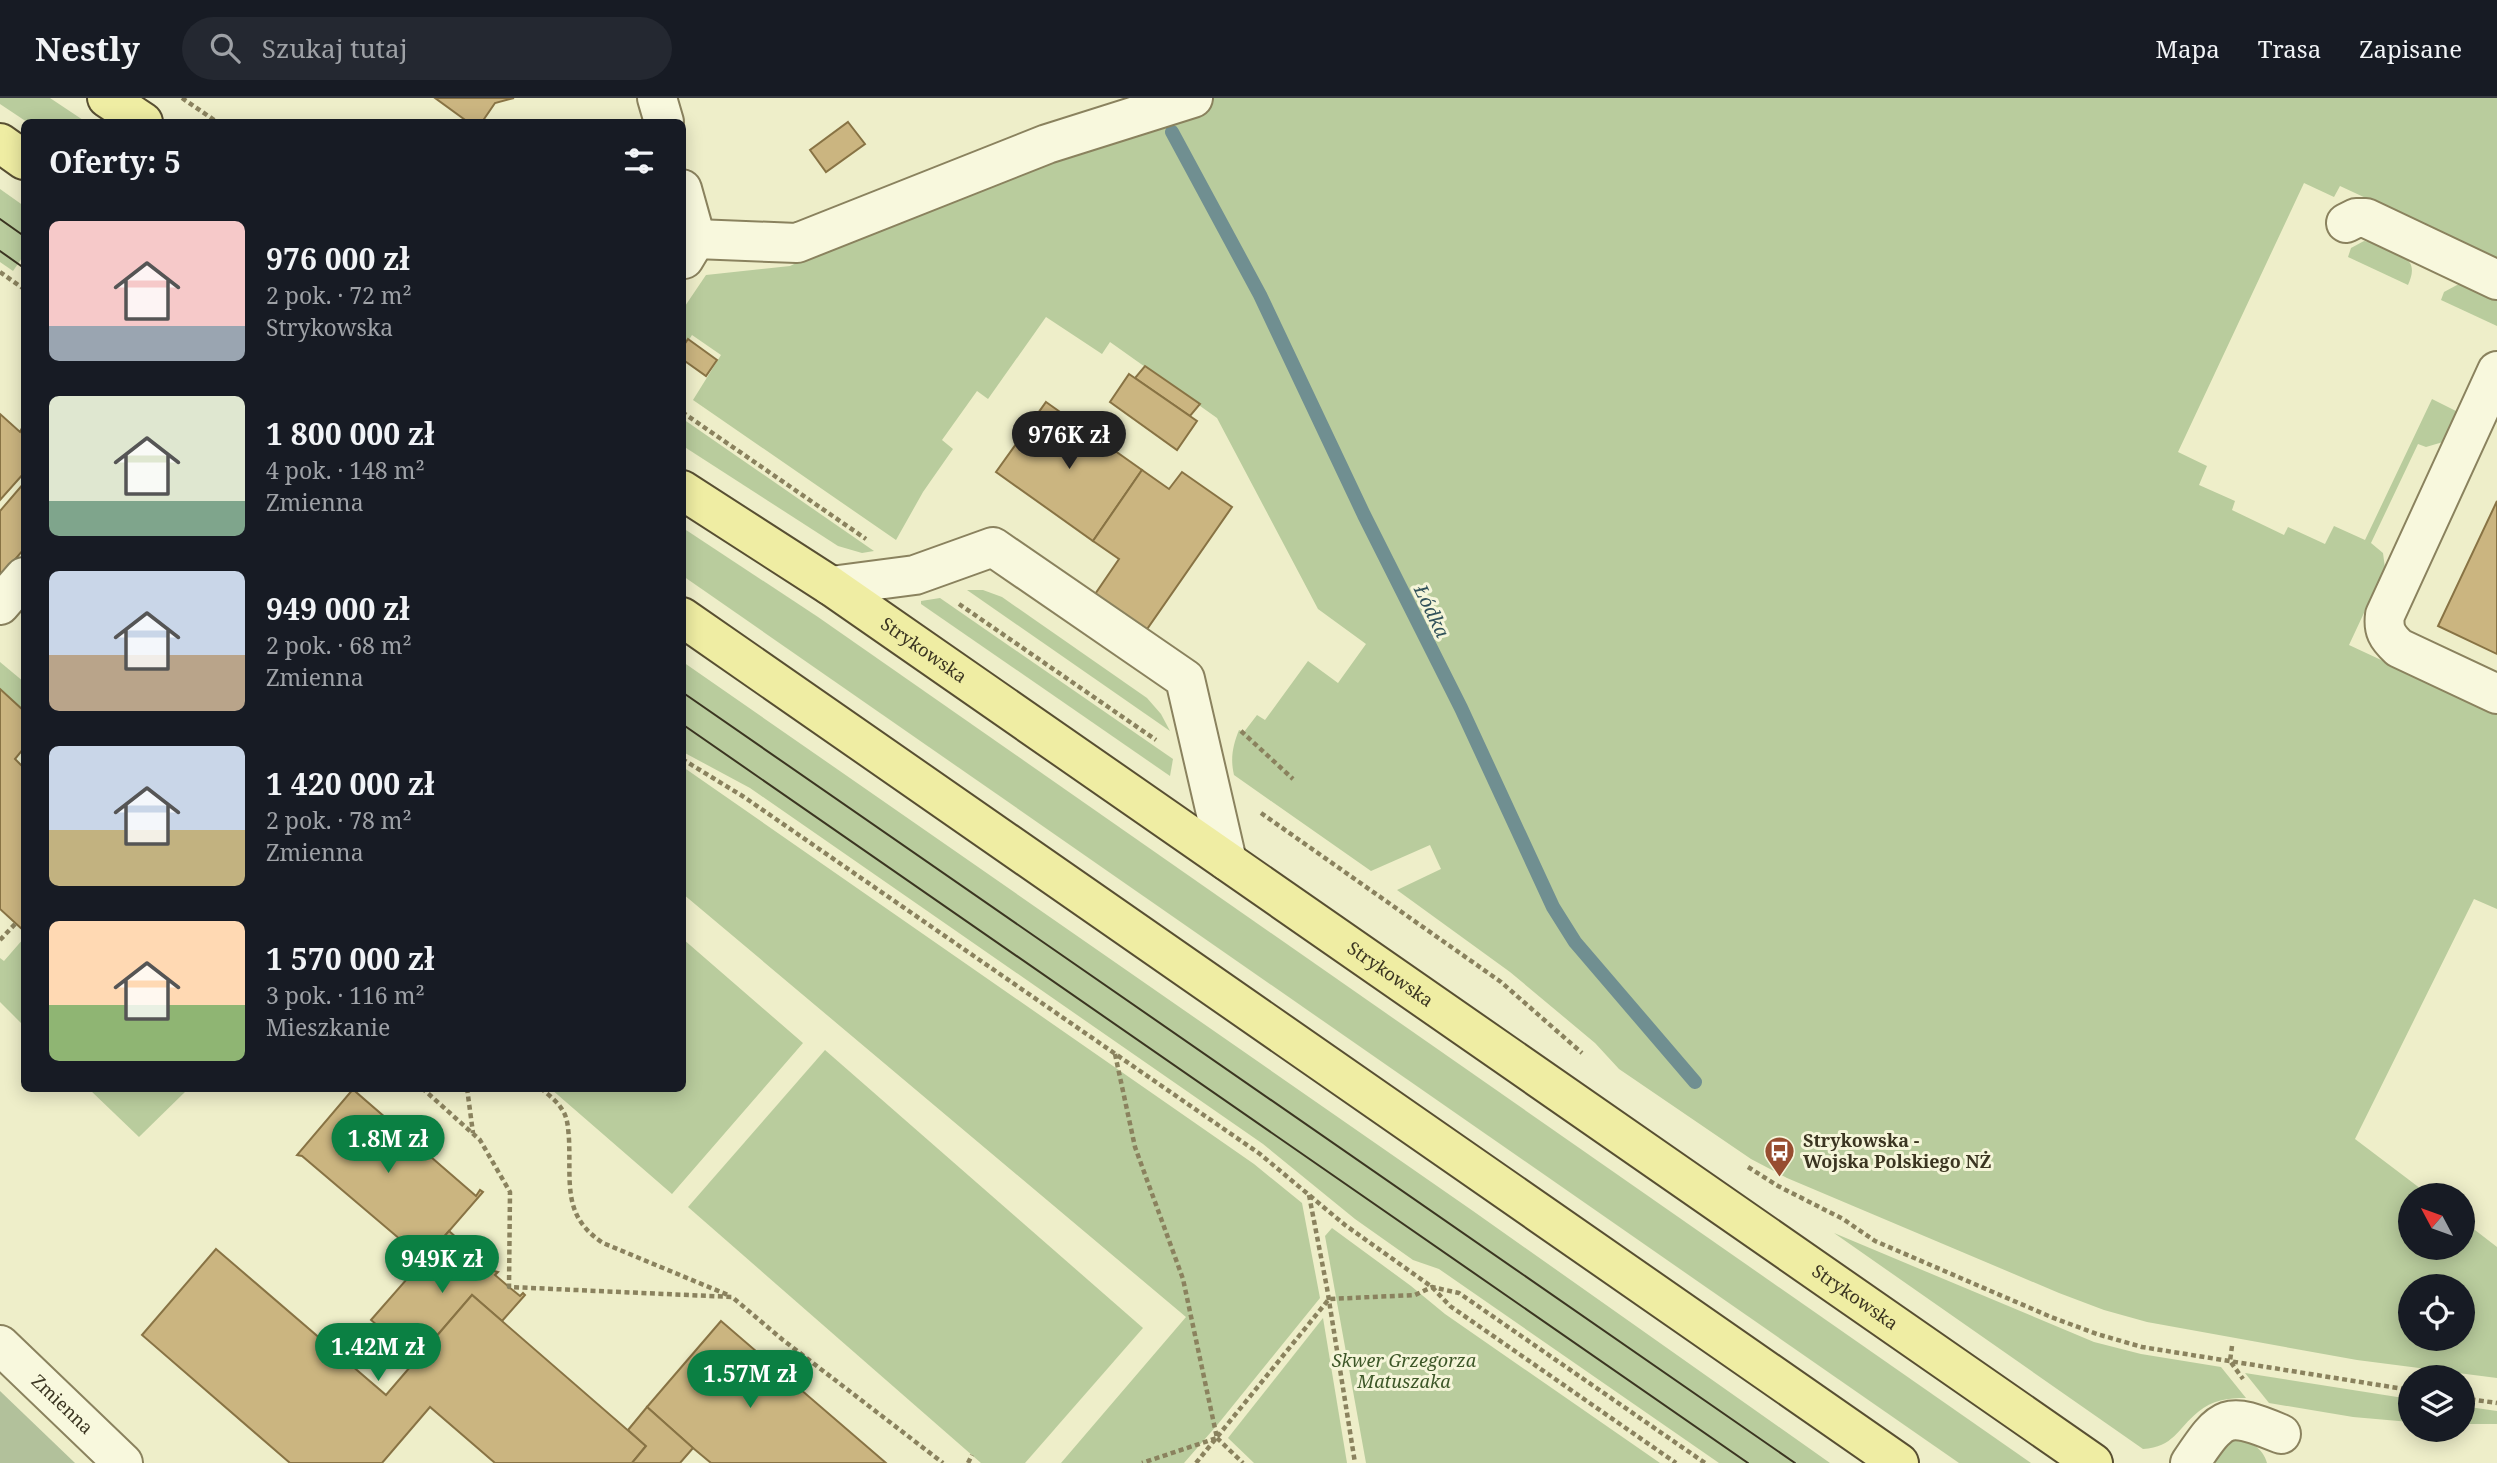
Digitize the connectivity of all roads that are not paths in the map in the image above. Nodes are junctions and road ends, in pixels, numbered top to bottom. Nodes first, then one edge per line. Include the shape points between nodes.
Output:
1 (107, 98) edge
2 (657, 98) edge
3 (1194, 98) edge
4 (138, 119) edge
5 (663, 119) edge
6 (0, 143) edge
7 (21, 158) edge
8 (686, 220) edge
9 (2346, 223) dead end
10 (690, 250) edge
11 (2497, 280) edge
12 (2497, 371) edge
13 (686, 493) edge
14 (21, 580) edge
15 (831, 586) junction
16 (0, 605) edge
17 (686, 620) edge
18 (2497, 694) edge
19 (1227, 862) junction
20 (0, 1345) edge
21 (2281, 1434) dead end
22 (123, 1463) edge
23 (1899, 1463) edge
24 (2093, 1463) edge
25 (2190, 1463) edge

1 - 4 main road
2 - 5 street
3 - 10 street via 1047,144 797,243
6 - 7 main road
8 - 10 street
9 - 11 street via 2366,218
12 - 18 street via 2383,627 2399,648
13 - 15 main road, Strykowska
14 - 16 street
15 - 19 main road, Strykowska
15 - 19 street via 915,575 993,547 1185,679
17 - 23 main road
19 - 24 main road, Strykowska
20 - 22 street, Zmienna
21 - 25 street via 2249,1420 2228,1421 2207,1438

